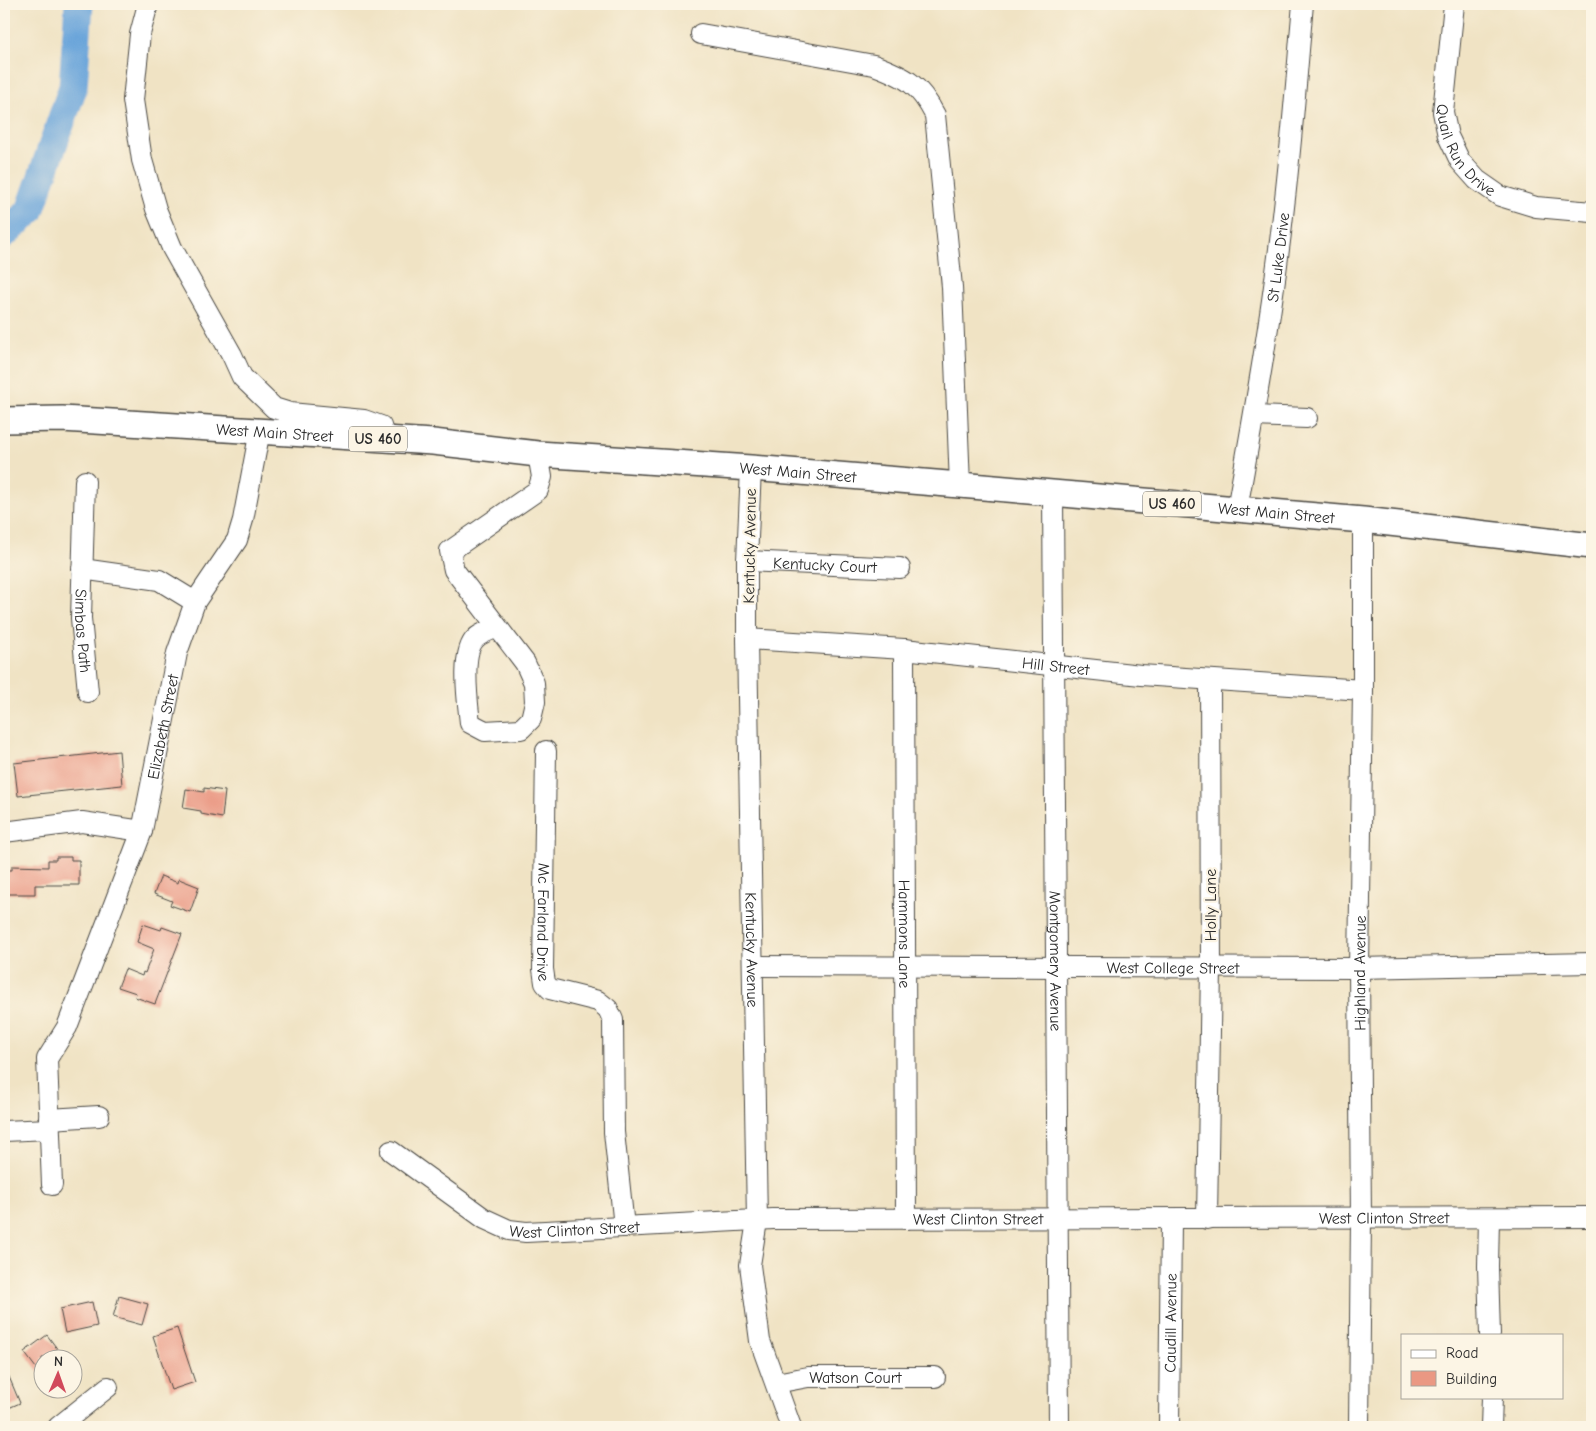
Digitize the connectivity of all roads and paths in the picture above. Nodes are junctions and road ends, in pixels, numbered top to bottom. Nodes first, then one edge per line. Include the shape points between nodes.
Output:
1 (148, 4) edge
2 (1303, 4) edge
3 (1454, 4) edge
4 (701, 34) dead end
5 (1592, 212) edge
6 (1254, 416) junction
7 (1308, 418) dead end
8 (4, 420) edge
9 (260, 430) junction
10 (385, 439) junction
11 (538, 454) junction
12 (751, 468) junction
13 (85, 481) dead end
14 (960, 485) junction
15 (1053, 493) junction
16 (1237, 509) junction
17 (1363, 520) junction
18 (1592, 546) edge
19 (747, 561) junction
20 (900, 568) dead end
21 (82, 569) junction
22 (195, 602) junction
23 (497, 627) junction
24 (748, 639) junction
25 (904, 649) junction
26 (1054, 664) junction
27 (1210, 680) junction
28 (1363, 690) junction
29 (88, 692) dead end
30 (546, 751) dead end
31 (142, 831) junction
32 (4, 832) edge
33 (1592, 963) edge
34 (753, 966) junction
35 (906, 968) junction
36 (1057, 968) junction
37 (1211, 968) junction
38 (1359, 968) junction
39 (98, 1116) dead end
40 (49, 1124) junction
41 (4, 1131) edge
42 (391, 1151) dead end
43 (52, 1185) dead end
44 (1592, 1217) edge
45 (1489, 1218) junction
46 (906, 1219) junction
47 (1058, 1219) junction
48 (1207, 1219) junction
49 (1361, 1219) junction
50 (1171, 1220) junction
51 (757, 1221) junction
52 (624, 1227) junction
53 (1490, 1334) edge
54 (935, 1377) dead end
55 (776, 1383) junction
56 (108, 1387) dead end
57 (1492, 1398) edge
58 (58, 1427) edge
59 (791, 1427) edge
60 (1059, 1427) edge
61 (1169, 1427) edge
62 (1359, 1427) edge
63 (1491, 1427) edge

1 - 10 street via 140,34 133,100 142,160 156,209 172,248 242,377 274,408 290,413 364,420 381,426
2 - 6 street, St Luke Drive via 1285,201
3 - 5 street, Quail Run Drive via 1443,112 1448,136 1460,161 1477,180 1500,196 1536,208
4 - 14 street via 874,65 907,80 926,97 935,115 952,287
6 - 7 street
6 - 16 street, St Luke Drive
8 - 9 main road, West Main Street / US 460 via 62,419
9 - 10 main road, West Main Street / US 460
9 - 22 street, Elizabeth Street via 237,540
10 - 11 main road, West Main Street / US 460
11 - 12 main road, West Main Street / US 460
11 - 23 street via 542,476 538,490 450,551 454,570
12 - 14 main road, West Main Street / US 460
12 - 19 street, Kentucky Avenue
13 - 21 street, Simbas Path
14 - 15 main road, West Main Street / US 460
15 - 16 main road, West Main Street / US 460
15 - 26 street, Montgomery Avenue
16 - 17 main road, West Main Street / US 460
17 - 18 main road, West Main Street / US 460
17 - 28 street, Highland Avenue
19 - 20 street, Kentucky Court
19 - 24 street, Kentucky Avenue
21 - 22 street, Simbas Path via 159,580
21 - 29 street, Simbas Path via 81,618
22 - 31 street, Elizabeth Street via 177,653
23 - 23 street via 525,663 534,683 535,702 531,720 521,729 485,731 470,723 468,650 476,638
24 - 25 street, Hill Street
24 - 34 street, Kentucky Avenue
25 - 26 street, Hill Street
25 - 35 street, Hammons Lane
26 - 27 street, Hill Street
26 - 36 street, Montgomery Avenue
27 - 28 street, Hill Street
27 - 37 street, Holly Lane
28 - 38 street, Highland Avenue
30 - 52 street, Mc Farland Drive via 545,983 550,989 598,1000 608,1009 613,1020 614,1132
31 - 32 street via 82,822
31 - 40 street, Elizabeth Street via 67,1026 47,1060
33 - 38 street, West College Street
34 - 35 street, West College Street
34 - 51 street, Kentucky Avenue
35 - 36 street, West College Street
35 - 46 street, Hammons Lane
36 - 37 street, West College Street
36 - 47 street, Montgomery Avenue
37 - 38 street, West College Street
37 - 48 street, Holly Lane
38 - 49 street, Highland Avenue
39 - 40 street
40 - 41 street
40 - 43 street, Elizabeth Street
42 - 52 street, West Clinton Street via 486,1219 509,1230
44 - 45 street, West Clinton Street
45 - 49 street, West Clinton Street
45 - 53 street
46 - 47 street, West Clinton Street
46 - 51 street, West Clinton Street
47 - 50 street, West Clinton Street
47 - 60 street, Montgomery Avenue
48 - 49 street, West Clinton Street
48 - 50 street, West Clinton Street
49 - 62 street, Highland Avenue
50 - 61 street, Caudill Avenue
51 - 52 street, West Clinton Street
51 - 55 street, Kentucky Avenue via 750,1265 760,1341
54 - 55 street, Watson Court via 808,1377
55 - 59 street, Kentucky Avenue
56 - 58 street
57 - 63 street

